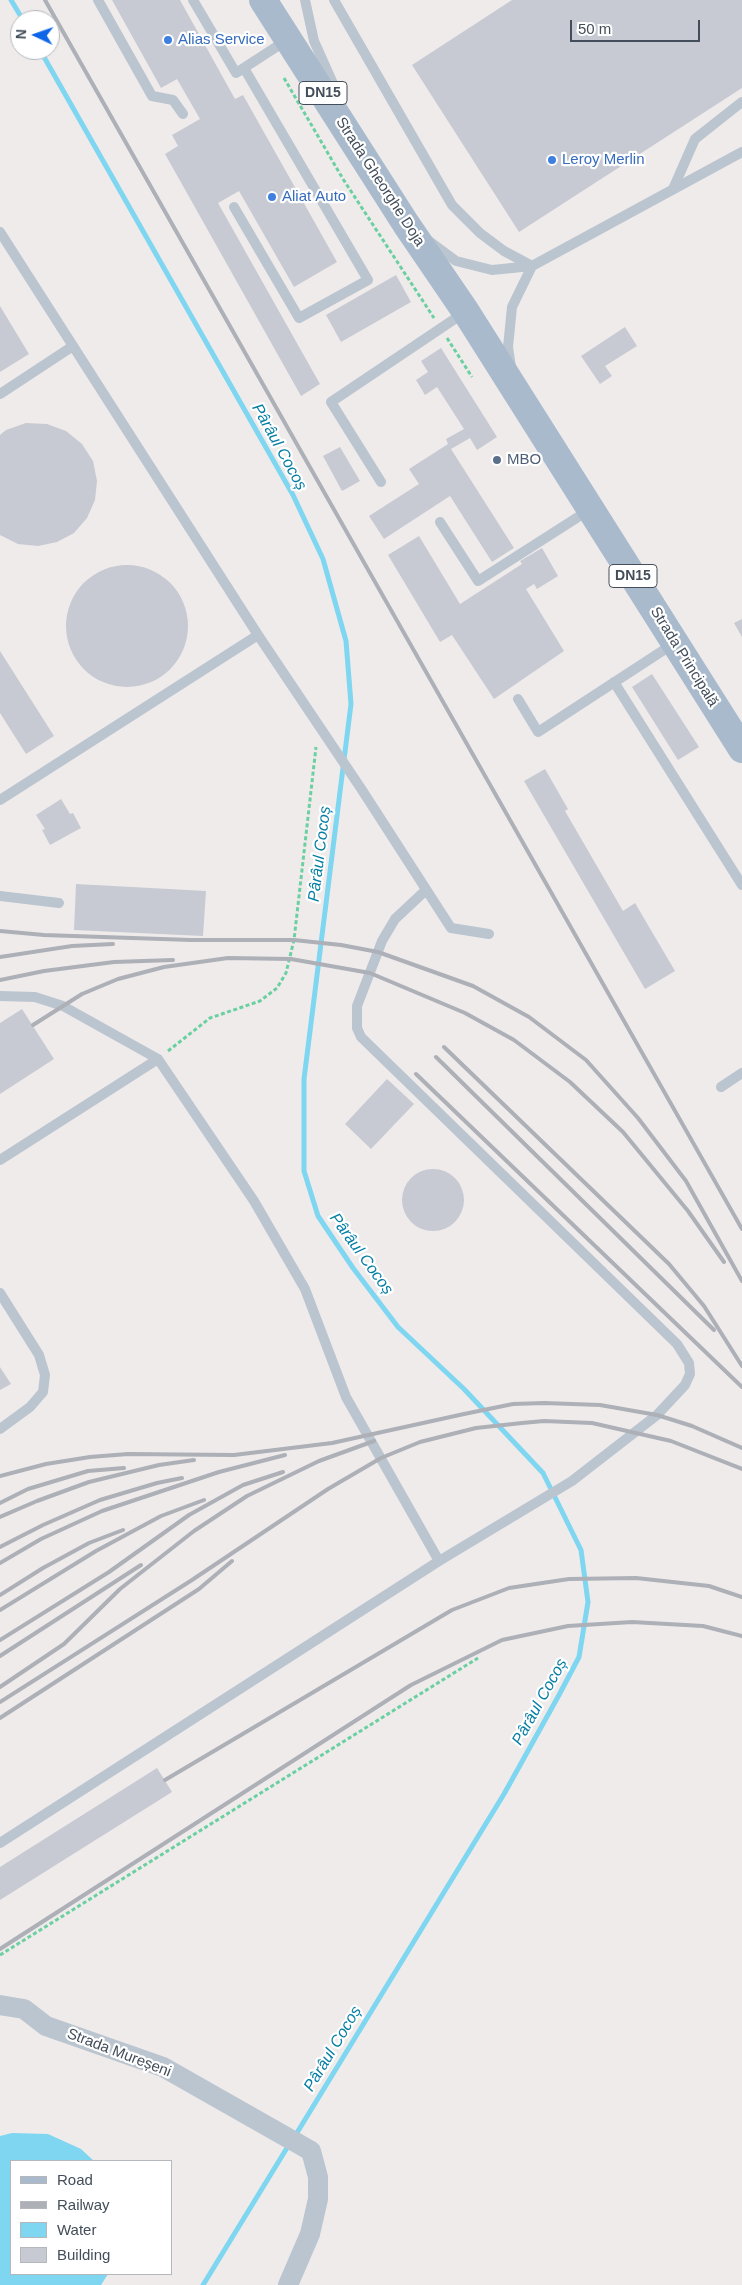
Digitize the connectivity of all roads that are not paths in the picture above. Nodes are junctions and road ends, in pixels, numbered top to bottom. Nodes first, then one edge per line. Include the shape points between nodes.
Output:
1 (98, 0) edge
2 (193, 0) edge
3 (263, 0) edge
4 (305, 0) edge
5 (334, 0) edge
6 (279, 46) junction
7 (244, 68) junction
8 (742, 102) edge
9 (183, 114) dead end
10 (358, 147) junction
11 (742, 152) edge
12 (672, 189) junction
13 (234, 207) dead end
14 (406, 224) junction
15 (0, 232) edge
16 (532, 266) junction
17 (466, 312) junction
18 (73, 346) junction
19 (516, 393) junction
20 (0, 394) edge
21 (381, 482) dead end
22 (589, 510) junction
23 (440, 522) dead end
24 (258, 636) junction
25 (674, 644) junction
26 (614, 682) junction
27 (518, 699) dead end
28 (742, 749) edge
29 (0, 800) edge
30 (738, 871) edge
31 (742, 885) edge
32 (426, 890) junction
33 (0, 896) edge
34 (59, 903) dead end
35 (489, 934) dead end
36 (0, 996) edge
37 (158, 1059) junction
38 (742, 1073) edge
39 (721, 1087) dead end
40 (0, 1160) edge
41 (0, 1293) edge
42 (0, 1429) edge
43 (439, 1561) junction
44 (0, 1844) edge
45 (0, 2005) edge
46 (288, 2285) edge

1 - 9 lane via 152,96 173,100
2 - 7 lane via 236,73
3 - 6 main road, Strada Gheorghe Doja / DN15
4 - 10 lane via 314,41
5 - 16 lane via 452,205 480,233
6 - 7 lane
6 - 10 main road, Strada Gheorghe Doja / DN15
7 - 13 lane via 368,280 299,318
8 - 12 lane via 695,139
10 - 14 main road, Strada Gheorghe Doja / DN15
11 - 12 lane
12 - 16 lane
14 - 16 lane via 456,261 492,270
14 - 17 main road, Strada Gheorghe Doja / DN15
15 - 18 lane
16 - 19 lane via 512,307 508,347
17 - 19 main road, Strada Principală / DN15
17 - 21 lane via 331,402
18 - 20 lane
18 - 24 lane
19 - 22 main road, Strada Principală / DN15
22 - 23 lane via 478,581
22 - 25 main road, Strada Principală / DN15
24 - 29 lane
24 - 32 lane
25 - 26 lane
25 - 28 main road, Strada Principală / DN15
26 - 27 lane via 538,732
26 - 30 lane
30 - 31 lane
32 - 35 lane via 451,928
32 - 43 lane via 395,919 385,935 357,1006 356,1028 361,1037 678,1344 689,1363 690,1374 685,1385 658,1415 572,1481
33 - 34 lane
36 - 37 lane via 35,997 63,1006
37 - 40 lane
37 - 43 lane via 254,1202 305,1289 346,1397
38 - 39 lane
41 - 42 lane via 39,1355 45,1374 43,1392 30,1407
43 - 44 lane
45 - 46 street, Strada Mureșeni via 24,2009 46,2026 163,2067 311,2152 318,2177 318,2199 310,2234

